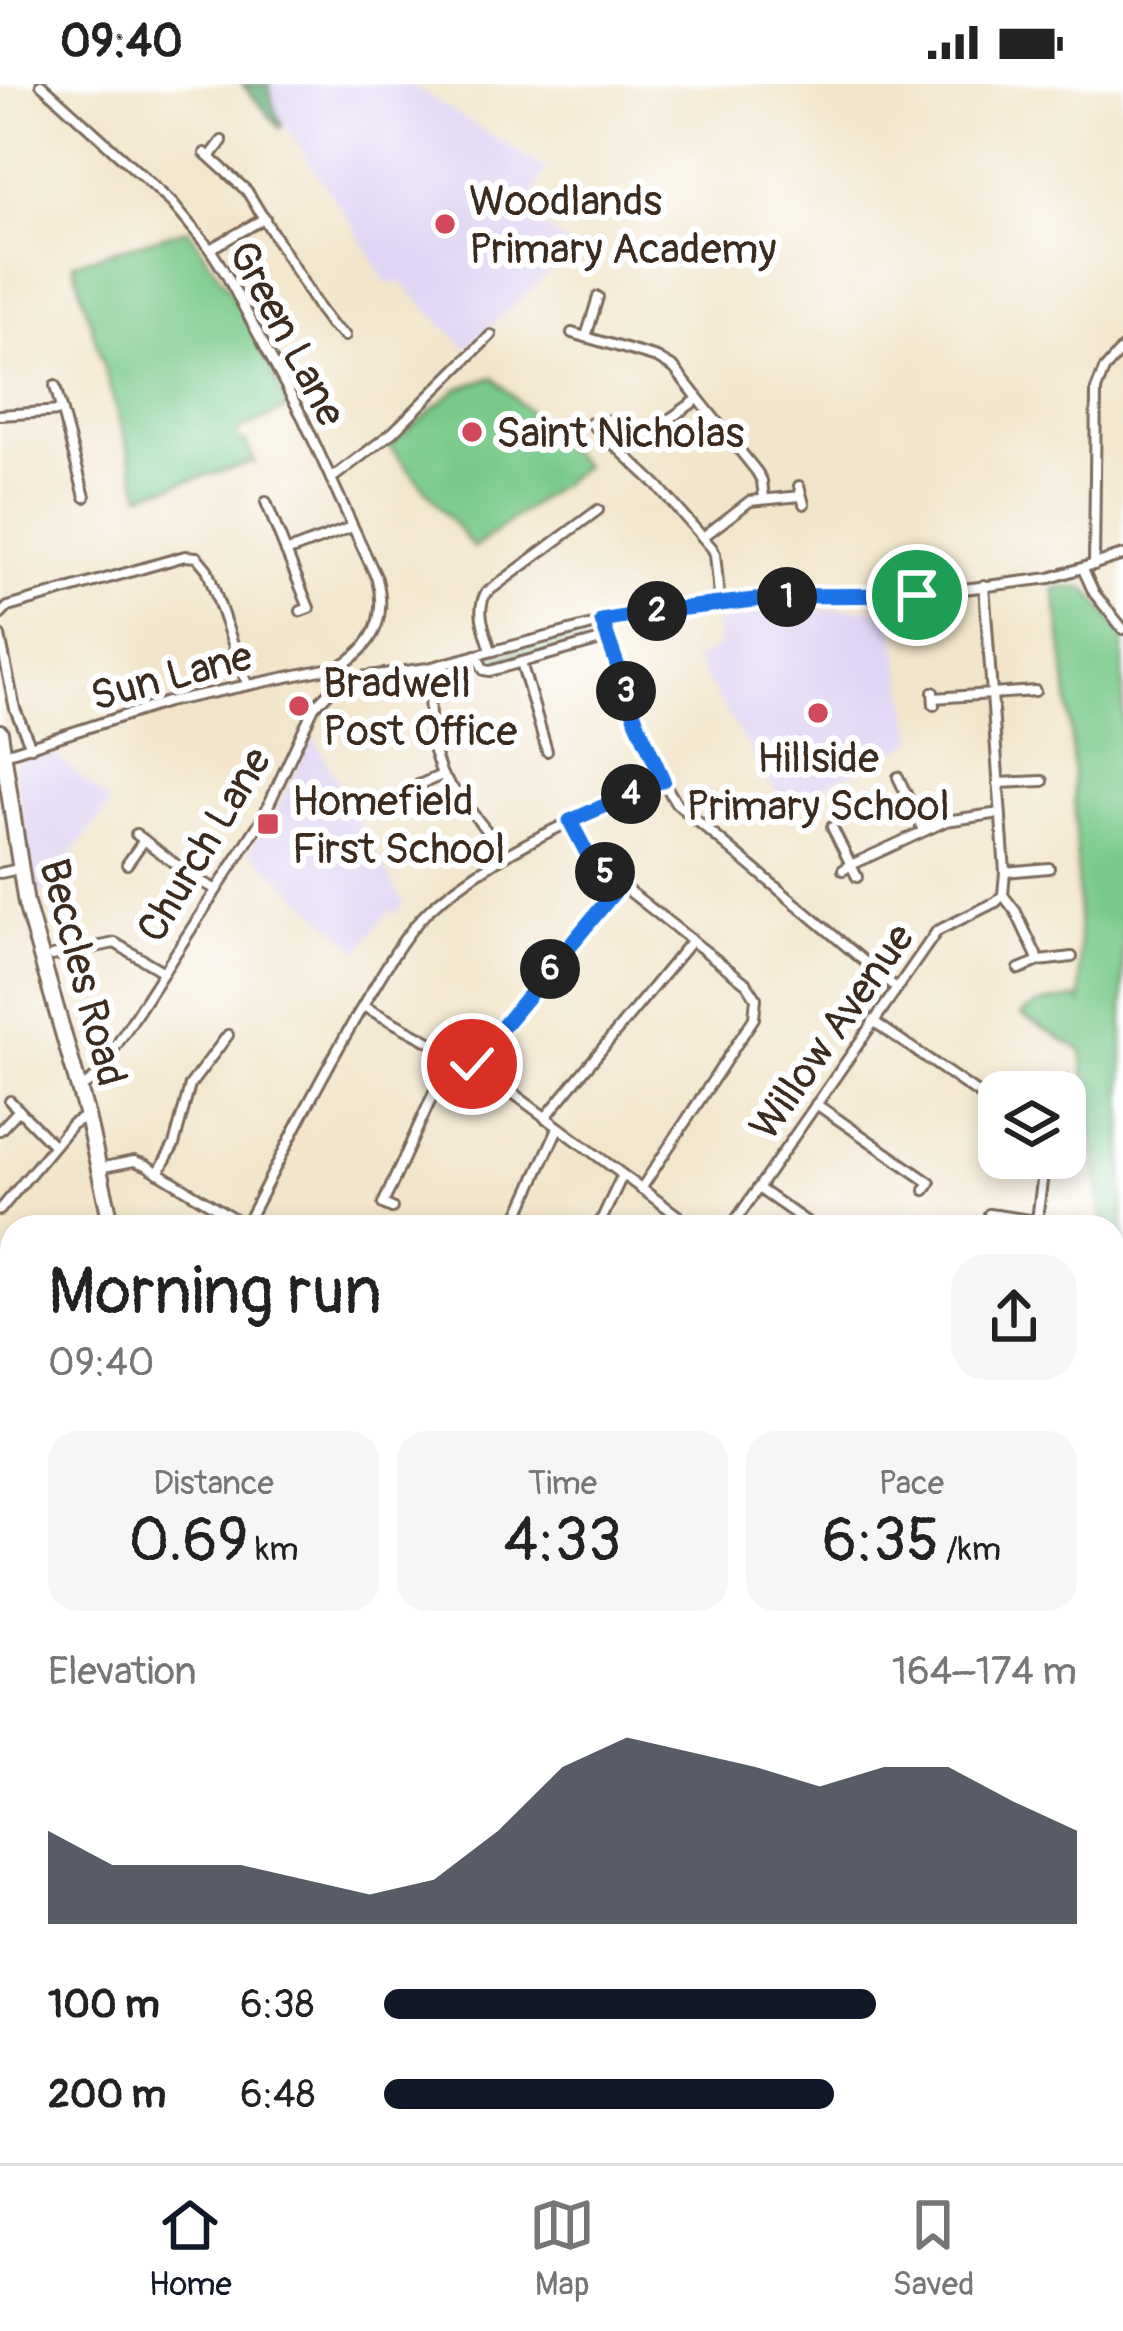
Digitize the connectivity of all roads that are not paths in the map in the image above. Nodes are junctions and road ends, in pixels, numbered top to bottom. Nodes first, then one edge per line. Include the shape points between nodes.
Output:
1 (41, 84) edge
2 (222, 141) dead end
3 (265, 218) junction
4 (210, 248) junction
5 (598, 297) dead end
6 (572, 333) dead end
7 (491, 335) dead end
8 (345, 336) dead end
9 (586, 337) junction
10 (1123, 348) edge
11 (55, 386) dead end
12 (698, 399) junction
13 (62, 411) junction
14 (0, 415) edge
15 (610, 420) dead end
16 (591, 423) dead end
17 (601, 432) junction
18 (623, 452) junction
19 (331, 479) junction
20 (802, 495) dead end
21 (85, 497) dead end
22 (764, 498) junction
23 (267, 502) dead end
24 (598, 509) dead end
25 (352, 527) junction
26 (703, 537) junction
27 (286, 552) junction
28 (1123, 555) edge
29 (1094, 566) junction
30 (1082, 569) junction
31 (984, 585) junction
32 (720, 604) junction
33 (309, 608) dead end
34 (0, 615) edge
35 (602, 621) junction
36 (1123, 629) edge
37 (0, 636) edge
38 (608, 638) junction
39 (491, 651) junction
40 (476, 656) junction
41 (354, 657) joint
42 (521, 662) junction
43 (328, 668) junction
44 (428, 668) junction
45 (247, 684) junction
46 (334, 687) junction
47 (1035, 691) dead end
48 (992, 694) junction
49 (934, 698) dead end
50 (0, 732) edge
51 (31, 746) junction
52 (547, 751) dead end
53 (3, 758) edge
54 (442, 776) junction
55 (898, 778) dead end
56 (663, 780) junction
57 (1043, 781) dead end
58 (998, 783) junction
59 (414, 787) dead end
60 (1000, 813) junction
61 (570, 821) junction
62 (833, 827) dead end
63 (923, 830) junction
64 (505, 854) junction
65 (127, 864) dead end
66 (847, 867) junction
67 (21, 868) junction
68 (1049, 868) dead end
69 (0, 872) edge
70 (1005, 872) junction
71 (857, 877) dead end
72 (621, 884) junction
73 (214, 889) junction
74 (1003, 896) junction
75 (692, 940) junction
76 (52, 956) dead end
77 (1072, 957) dead end
78 (1039, 961) junction
79 (1019, 969) dead end
80 (162, 971) junction
81 (896, 988) junction
82 (363, 1006) junction
83 (873, 1021) junction
84 (227, 1035) dead end
85 (452, 1053) junction
86 (472, 1064) junction
87 (80, 1089) junction
88 (978, 1094) edge
89 (10, 1101) dead end
90 (816, 1104) junction
91 (19, 1110) junction
92 (87, 1116) junction
93 (545, 1118) junction
94 (558, 1128) junction
95 (0, 1130) edge
96 (53, 1145) junction
97 (98, 1168) junction
98 (158, 1172) junction
99 (622, 1177) junction
100 (1042, 1179) edge
101 (930, 1183) dead end
102 (758, 1188) junction
103 (641, 1190) junction
104 (383, 1204) dead end
105 (0, 1210) edge
106 (109, 1215) edge
107 (228, 1215) edge
108 (252, 1215) edge
109 (518, 1215) edge
110 (604, 1215) edge
111 (676, 1215) edge
112 (739, 1215) edge
113 (797, 1215) edge
114 (1038, 1215) edge

1 - 4 street, Green Lane
2 - 3 street via 208,155
3 - 4 street
3 - 8 street via 325,318
4 - 19 street, Green Lane
5 - 9 street
6 - 9 street
7 - 19 street via 393,432
9 - 12 street via 667,362
10 - 29 street via 1096,390
11 - 13 street
12 - 18 street
12 - 22 street via 757,472
13 - 14 street
13 - 21 street
15 - 17 street
16 - 17 street
17 - 18 street
18 - 26 street
19 - 25 street, Green Lane
20 - 22 street
22 - 26 street via 740,506
23 - 27 street
24 - 39 street via 486,593 480,612
25 - 27 street
25 - 41 street, Green Lane via 381,607 372,638
26 - 32 street via 715,554
27 - 33 street
28 - 29 street
29 - 30 street
30 - 31 street
30 - 36 street
31 - 32 street
31 - 48 street
32 - 35 street
34 - 45 street via 197,557
35 - 38 street
35 - 39 street
37 - 51 street
38 - 42 street
38 - 56 street
39 - 40 street
40 - 42 street via 490,670
40 - 44 street
41 - 43 street, Sun Lane
42 - 52 street
43 - 45 street, Sun Lane
43 - 46 street
44 - 46 street via 367,674
44 - 54 street via 431,743
45 - 51 street, Sun Lane
46 - 73 street, Church Lane via 314,707 262,819
47 - 48 street
48 - 49 street
48 - 58 street
50 - 53 highway, Beccles Road
51 - 53 street, Sun Lane
53 - 67 highway, Beccles Road
54 - 59 street
54 - 64 street
55 - 63 street
56 - 61 street
56 - 81 street via 682,810
57 - 58 street
58 - 60 street
60 - 63 street
60 - 70 street
61 - 64 street
61 - 72 street via 591,861
62 - 66 street
63 - 66 street
64 - 82 street via 424,915
65 - 73 street via 140,837
66 - 71 street
67 - 69 street
67 - 87 highway, Beccles Road
68 - 70 street
70 - 74 street
72 - 75 street
72 - 86 street
73 - 80 street, Church Lane
74 - 78 street
74 - 81 street, Willow Avenue via 938,931
75 - 93 street
75 - 103 street via 751,987 756,1011
76 - 80 street via 116,944
77 - 78 street
78 - 79 street
80 - 87 street, Church Lane via 96,1077
81 - 83 street, Willow Avenue
82 - 85 street
82 - 108 street
83 - 88 street
83 - 90 street, Willow Avenue
84 - 98 street via 190,1085
85 - 86 street
85 - 104 street
86 - 93 street
87 - 92 highway, Beccles Road
89 - 91 street
90 - 101 street
90 - 102 street, Willow Avenue
91 - 95 street
91 - 96 street
92 - 96 street
92 - 97 highway, Beccles Road
93 - 94 street
94 - 99 street
94 - 109 street
96 - 105 street
97 - 98 street via 134,1162
97 - 106 highway, Beccles Road
98 - 107 street
99 - 103 street
99 - 110 street
100 - 114 street
102 - 112 street, Willow Avenue
102 - 113 street
103 - 111 street

